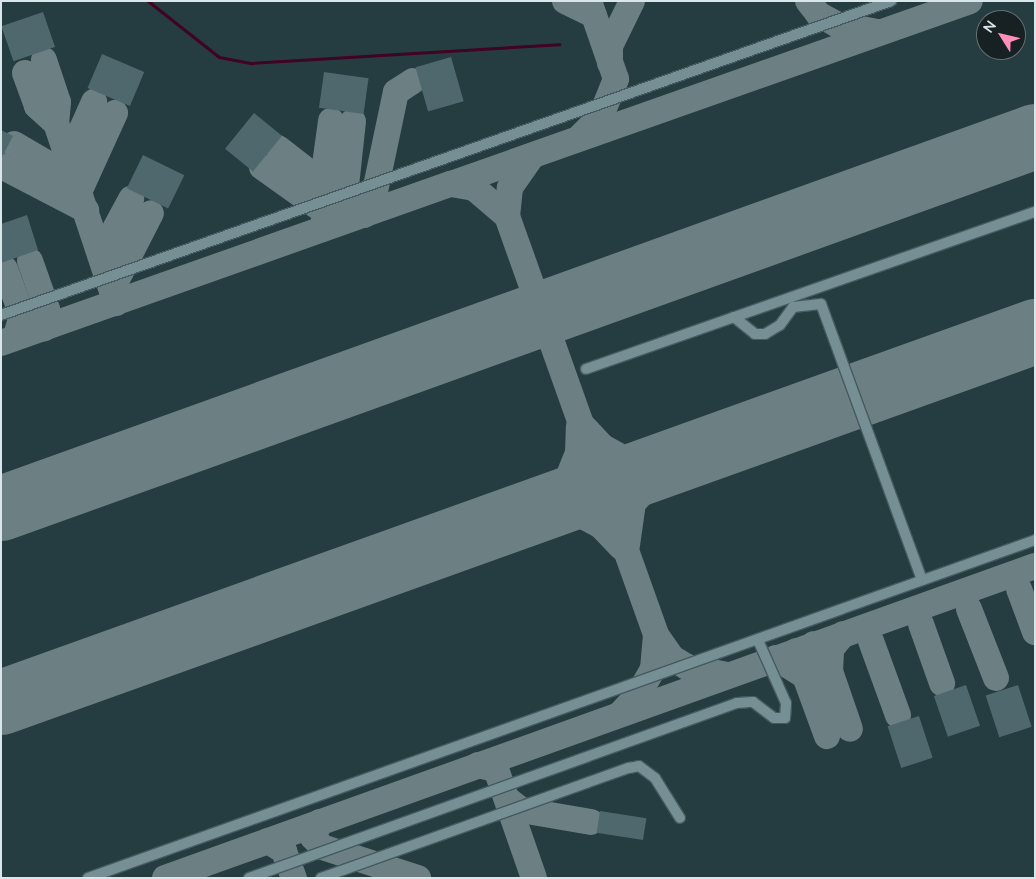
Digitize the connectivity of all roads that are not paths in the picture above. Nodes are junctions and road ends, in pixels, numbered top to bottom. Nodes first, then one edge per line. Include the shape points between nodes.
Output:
1 (891, 1) edge
2 (1035, 212) edge
3 (1, 315) edge
4 (734, 317) junction
5 (586, 370) dead end
6 (1035, 540) edge
7 (922, 580) junction
8 (758, 640) junction
9 (680, 818) dead end
10 (88, 878) edge
11 (249, 878) edge
12 (321, 878) edge

1 - 3 lane
2 - 4 lane
4 - 5 lane
4 - 7 lane via 756,334 765,334 780,325 793,307 821,304
6 - 7 lane
7 - 8 lane
8 - 10 lane
8 - 11 lane via 786,703 785,718 774,718 753,702 737,702
9 - 12 lane via 655,778 639,766

